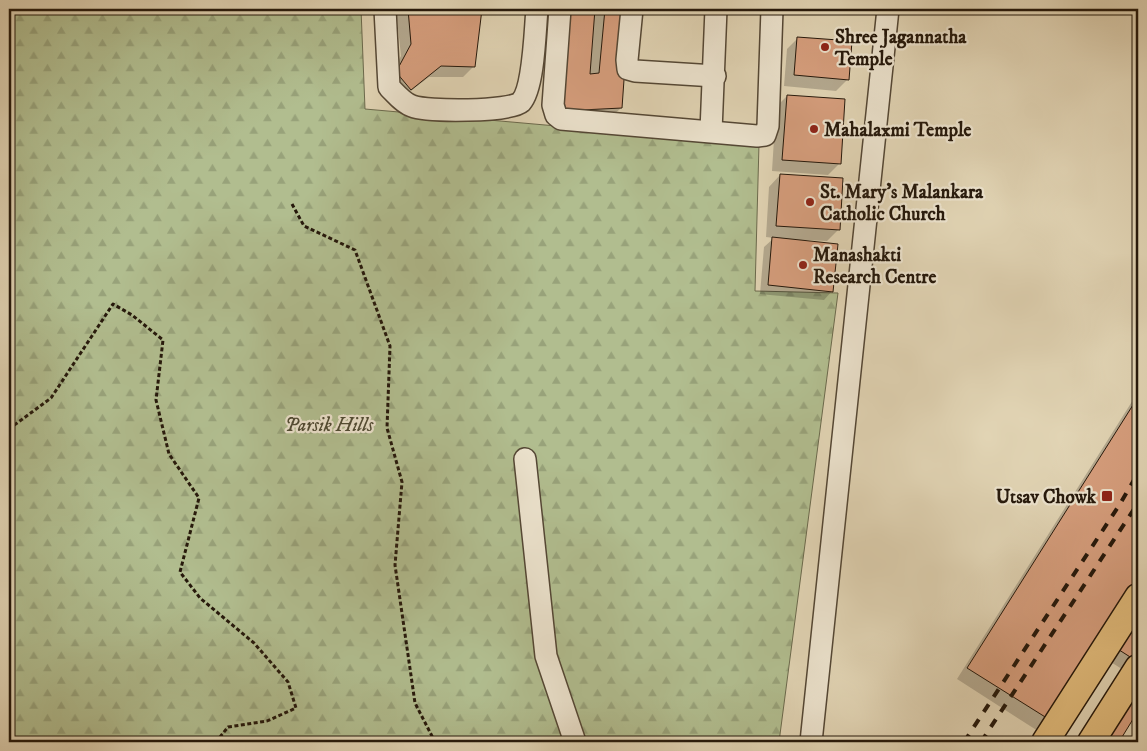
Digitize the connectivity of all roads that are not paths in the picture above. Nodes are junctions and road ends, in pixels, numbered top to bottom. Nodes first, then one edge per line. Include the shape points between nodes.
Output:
1 (385, 9) edge
2 (537, 9) edge
3 (560, 9) edge
4 (632, 9) edge
5 (716, 9) edge
6 (772, 9) edge
7 (888, 9) edge
8 (714, 76) junction
9 (711, 131) junction
10 (524, 459) dead end
11 (1138, 597) edge
12 (1138, 668) edge
13 (575, 742) edge
14 (811, 742) edge
15 (1045, 742) edge
16 (1091, 742) edge

1 - 2 street via 389,87 410,106 445,111 506,108 520,103 530,79
3 - 9 street via 553,105 556,116 561,119
4 - 8 street via 628,68
5 - 8 street
6 - 9 street via 768,126 765,134
7 - 14 street
8 - 9 street
10 - 13 street via 546,656
11 - 15 main road
12 - 16 main road

